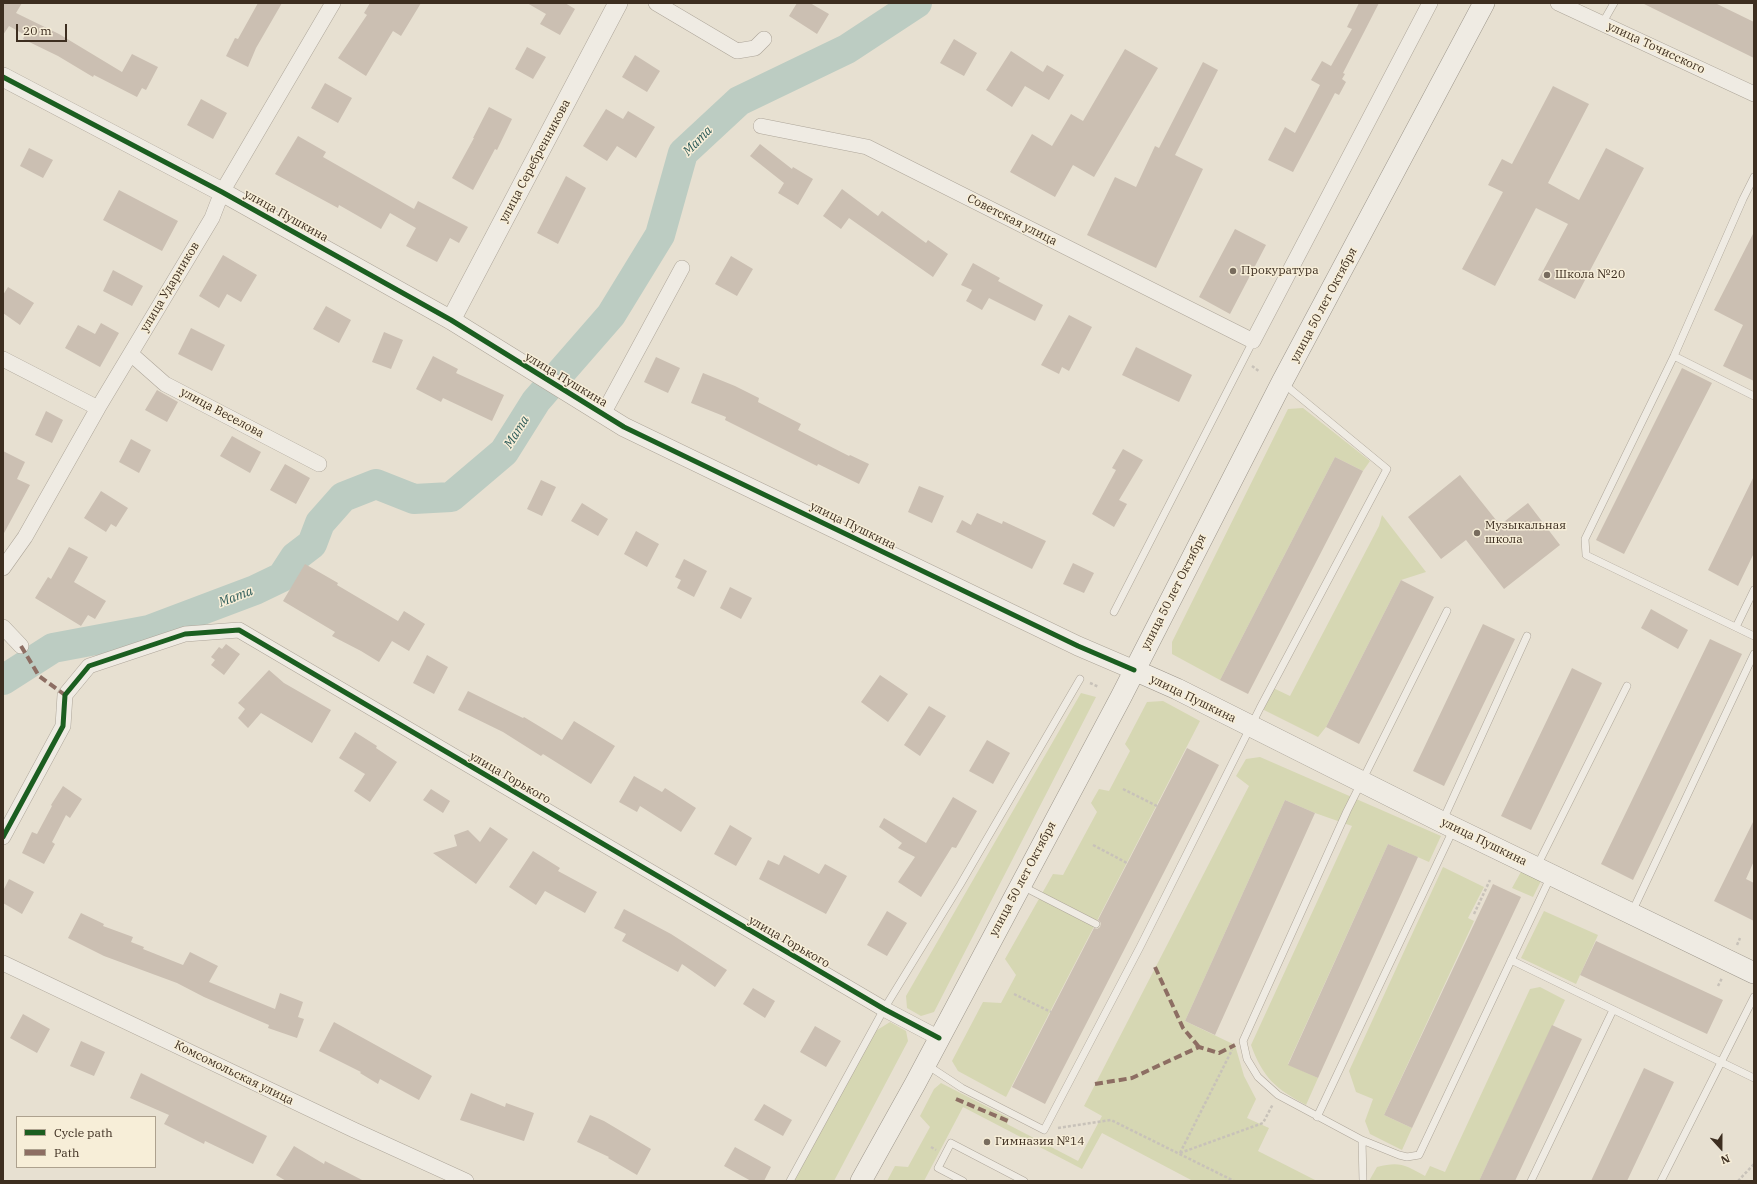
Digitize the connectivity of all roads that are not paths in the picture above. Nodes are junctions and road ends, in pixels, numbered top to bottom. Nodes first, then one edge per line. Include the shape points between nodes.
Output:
1 (333, 3) edge
2 (618, 3) edge
3 (656, 3) edge
4 (1430, 3) edge
5 (1484, 3) edge
6 (1558, 3) edge
7 (1614, 3) edge
8 (1602, 24) junction
9 (764, 39) dead end
10 (3, 77) edge
11 (1754, 94) edge
12 (761, 126) dead end
13 (1754, 177) edge
14 (222, 192) junction
15 (682, 268) dead end
16 (451, 320) junction
17 (1253, 341) junction
18 (130, 354) junction
19 (1674, 356) junction
20 (3, 359) edge
21 (1282, 382) junction
22 (1754, 396) edge
23 (98, 408) junction
24 (603, 414) junction
25 (319, 464) dead end
26 (3, 568) edge
27 (1754, 590) edge
28 (1114, 612) dead end
29 (1447, 612) dead end
30 (3, 627) edge
31 (1736, 627) junction
32 (1527, 636) dead end
33 (1754, 636) edge
34 (21, 646) dead end
35 (1754, 654) edge
36 (1134, 670) junction
37 (1080, 679) dead end
38 (1627, 686) dead end
39 (1251, 727) junction
40 (1361, 782) junction
41 (1448, 825) junction
42 (3, 837) edge
43 (1544, 871) junction
44 (1020, 885) junction
45 (1632, 914) junction
46 (1096, 924) dead end
47 (1511, 960) junction
48 (3, 963) edge
49 (1754, 973) edge
50 (1754, 997) edge
51 (884, 1009) junction
52 (1613, 1010) junction
53 (939, 1038) junction
54 (1720, 1062) junction
55 (925, 1064) junction
56 (1754, 1078) edge
57 (1317, 1117) junction
58 (1362, 1140) junction
59 (466, 1181) edge
60 (790, 1181) edge
61 (861, 1181) edge
62 (963, 1181) edge
63 (1024, 1181) edge
64 (1363, 1181) edge
65 (1531, 1181) edge
66 (1661, 1181) edge

1 - 14 street, улица Ударников
2 - 16 street, улица Серебренникова
3 - 9 street via 737,51 755,48
4 - 17 street
5 - 21 main road, улица 50 лет Октября
6 - 8 street, улица Точисского
7 - 8 lane
8 - 11 street, улица Точисского
10 - 14 street, улица Пушкина
12 - 17 street, Советская улица via 867,147
13 - 19 lane
14 - 16 street, улица Пушкина
14 - 18 street, улица Ударников via 212,218
15 - 24 street
16 - 24 street, улица Пушкина
17 - 28 lane
18 - 23 street, улица Ударников
18 - 25 street, улица Веселова via 165,384
19 - 22 lane
19 - 31 lane via 1585,539 1586,555
20 - 23 street
21 - 36 main road, улица 50 лет Октября
21 - 39 lane via 1387,469
23 - 26 street, улица Ударников via 25,537
24 - 36 street, улица Пушкина via 688,458 1083,648
27 - 31 lane
29 - 40 lane
30 - 34 street
31 - 33 lane
32 - 41 lane
35 - 45 lane
36 - 39 main road, улица Пушкина
36 - 44 main road, улица 50 лет Октября
37 - 51 lane via 984,845
38 - 43 lane
39 - 40 main road, улица Пушкина
39 - 55 lane via 1044,1130 962,1088
40 - 41 main road, улица Пушкина
40 - 57 lane via 1242,1041 1247,1059 1258,1076 1278,1094
41 - 43 main road, улица Пушкина
41 - 57 lane
42 - 51 street, улица Горького via 64,726 65,695 89,666 185,634 239,630
43 - 45 main road, улица Пушкина
43 - 47 lane
44 - 46 lane
44 - 53 main road, улица 50 лет Октября
45 - 49 main road, улица Пушкина
47 - 52 lane
47 - 58 lane via 1419,1155 1399,1155
48 - 59 street, Комсомольская улица
50 - 54 lane
51 - 53 street, улица Горького
51 - 60 lane
52 - 54 lane
52 - 65 lane
53 - 55 main road, улица 50 лет Октября
54 - 56 lane
54 - 66 lane
55 - 61 main road, улица 50 лет Октября
57 - 58 lane
58 - 64 lane
62 - 63 lane via 938,1168 951,1143

